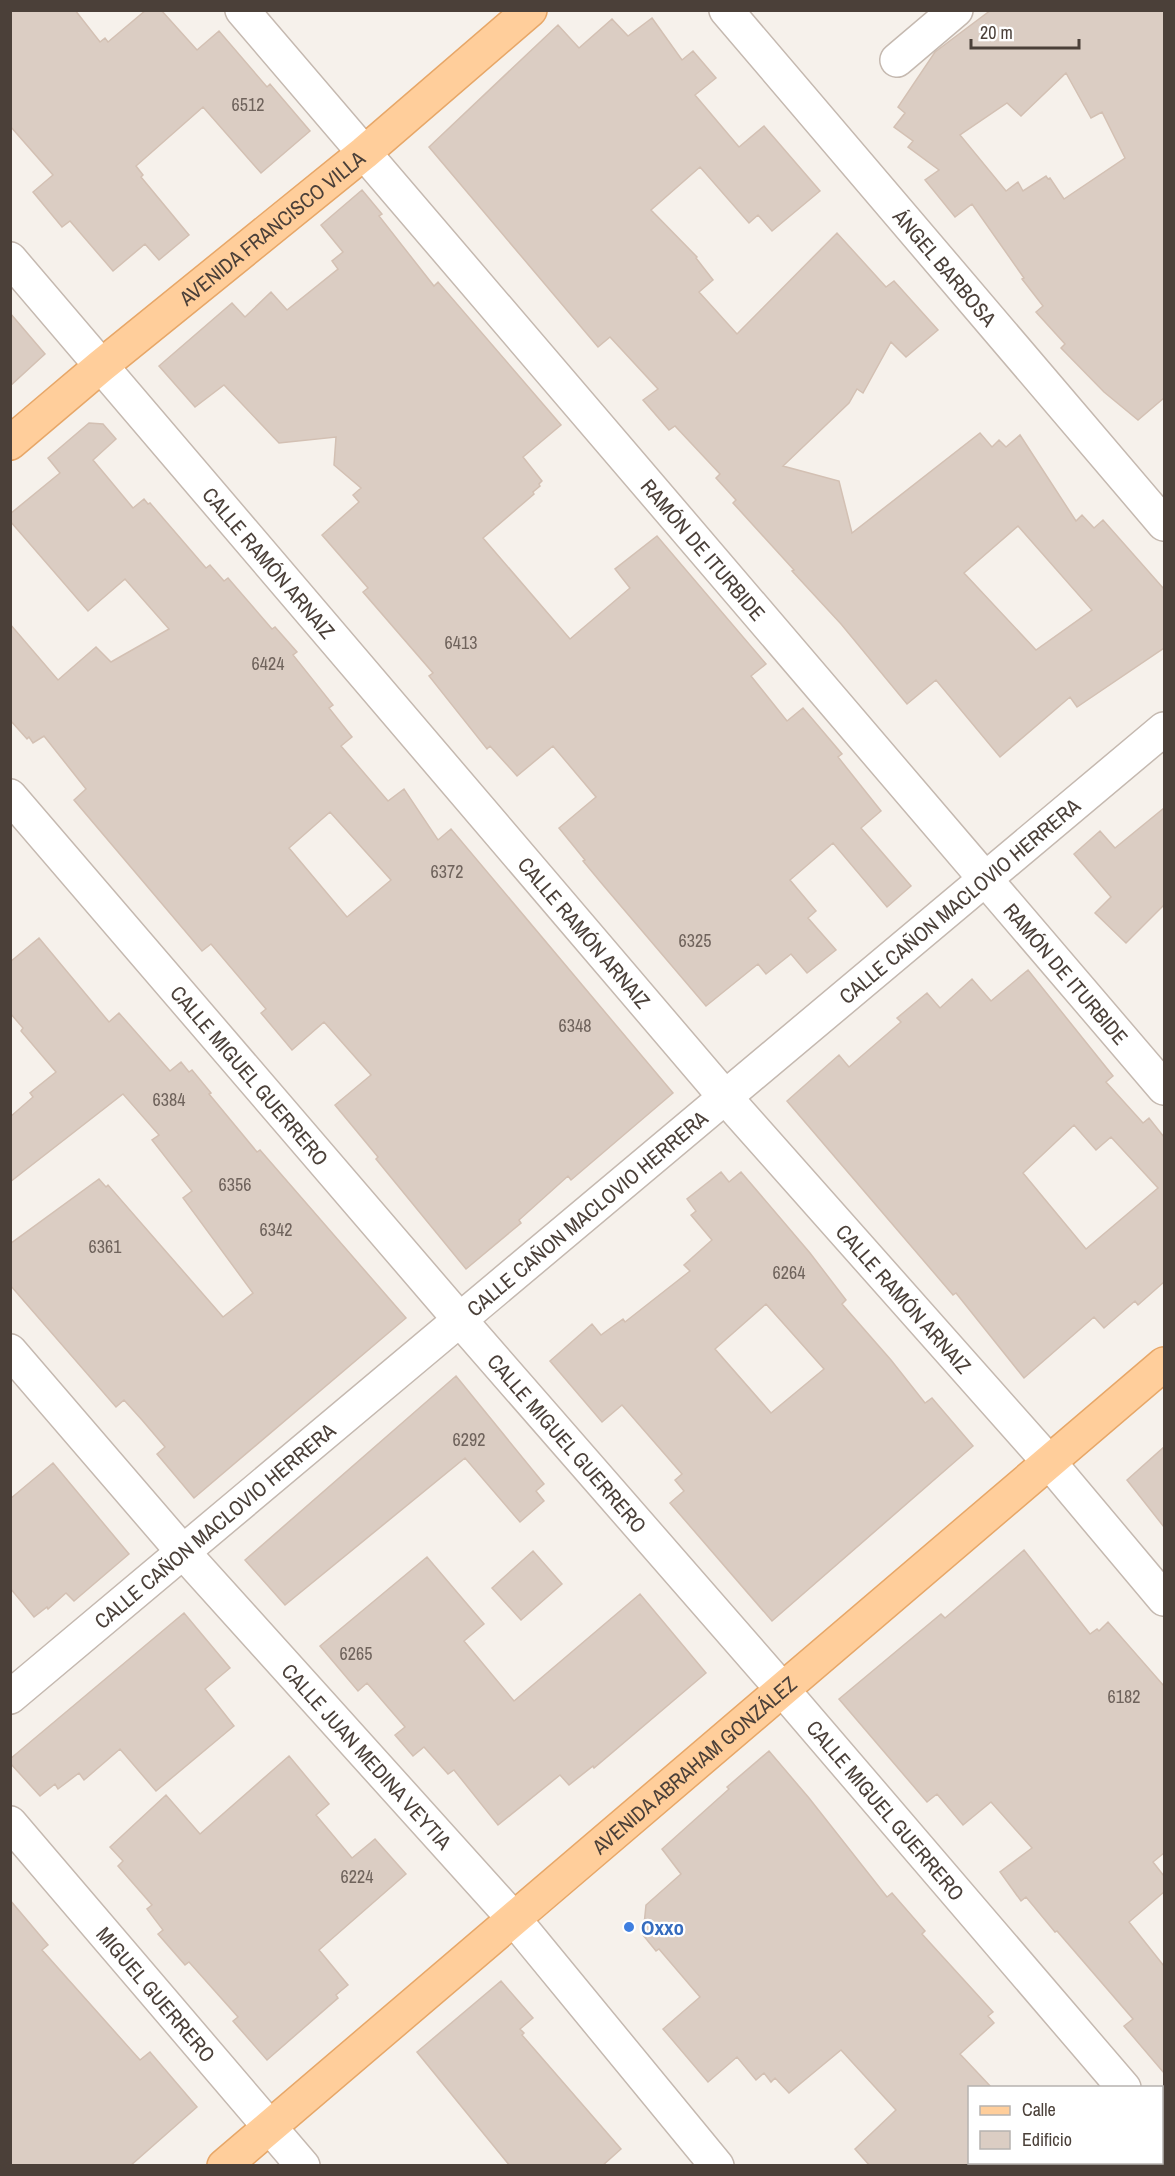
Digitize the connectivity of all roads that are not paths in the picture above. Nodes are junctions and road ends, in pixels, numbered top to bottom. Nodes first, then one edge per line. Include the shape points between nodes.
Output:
1 (242, 10) edge
2 (530, 10) edge
3 (726, 10) edge
4 (956, 10) edge
5 (897, 60) dead end
6 (364, 153) junction
7 (10, 260) edge
8 (101, 366) junction
9 (10, 443) edge
10 (1164, 524) edge
11 (1164, 729) edge
12 (10, 796) edge
13 (986, 879) junction
14 (1164, 1088) edge
15 (725, 1098) junction
16 (460, 1320) junction
17 (10, 1352) edge
18 (1164, 1364) edge
19 (1049, 1462) junction
20 (183, 1552) junction
21 (1164, 1599) edge
22 (782, 1689) junction
23 (10, 1697) edge
24 (10, 1823) edge
25 (514, 1919) junction
26 (1122, 2086) edge
27 (270, 2126) junction
28 (224, 2166) edge
29 (303, 2166) edge
30 (717, 2166) edge

1 - 6 street, RAMÓN DE ITURBIDE
2 - 6 main road, AVENIDA FRANCISCO VILLA
3 - 10 street, ÁNGEL BARBOSA
4 - 5 street
6 - 8 main road, AVENIDA FRANCISCO VILLA
6 - 13 street, RAMÓN DE ITURBIDE
7 - 8 street, CALLE RAMÓN ARNAIZ
8 - 9 main road, AVENIDA FRANCISCO VILLA
8 - 15 street, CALLE RAMÓN ARNAIZ
11 - 13 street, CALLE CAÑON MACLOVIO HERRERA
12 - 16 street, CALLE MIGUEL GUERRERO
13 - 14 street, RAMÓN DE ITURBIDE
13 - 15 street, CALLE CAÑON MACLOVIO HERRERA
15 - 16 street, CALLE CAÑON MACLOVIO HERRERA
15 - 19 street, CALLE RAMÓN ARNAIZ
16 - 20 street, CALLE CAÑON MACLOVIO HERRERA
16 - 22 street, CALLE MIGUEL GUERRERO
17 - 20 street, CALLE JUAN MEDINA VEYTIA
18 - 19 main road, AVENIDA ABRAHAM GONZÁLEZ
19 - 21 street, CALLE RAMÓN ARNAIZ
19 - 22 main road, AVENIDA ABRAHAM GONZÁLEZ
20 - 23 street, CALLE CAÑON MACLOVIO HERRERA
20 - 25 street, CALLE JUAN MEDINA VEYTIA
22 - 25 main road, AVENIDA ABRAHAM GONZÁLEZ
22 - 26 street, CALLE MIGUEL GUERRERO
24 - 27 street, MIGUEL GUERRERO
25 - 27 main road, AVENIDA ABRAHAM GONZÁLEZ
25 - 30 street, CALLE JUAN MEDINA VEYTIA
27 - 28 main road, AVENIDA ABRAHAM GONZÁLEZ
27 - 29 street, MIGUEL GUERRERO

